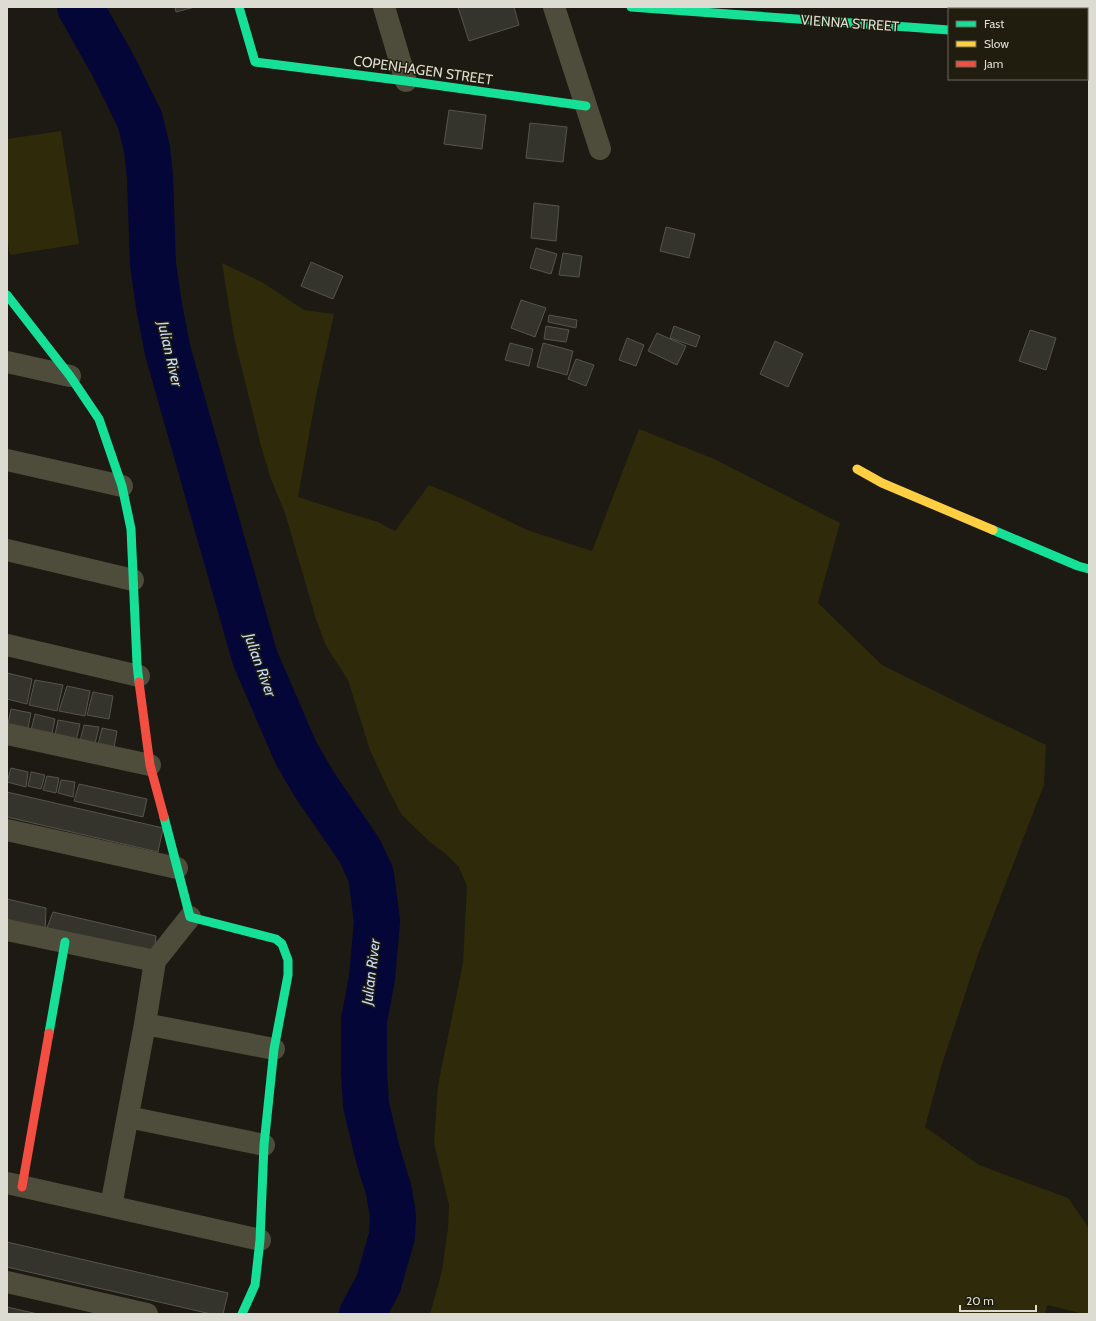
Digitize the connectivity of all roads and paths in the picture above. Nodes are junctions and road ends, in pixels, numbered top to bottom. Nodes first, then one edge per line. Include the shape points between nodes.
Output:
1 (239, 7) edge
2 (384, 7) edge
3 (554, 7) edge
4 (631, 7) edge
5 (948, 30) edge
6 (406, 81) junction
7 (586, 106) junction
8 (600, 149) dead end
9 (7, 295) edge
10 (7, 362) edge
11 (70, 376) junction
12 (7, 460) edge
13 (857, 469) dead end
14 (122, 486) junction
15 (7, 550) edge
16 (1089, 569) edge
17 (133, 580) junction
18 (7, 645) edge
19 (138, 676) junction
20 (7, 734) edge
21 (150, 765) junction
22 (7, 830) edge
23 (177, 868) junction
24 (190, 917) junction
25 (7, 930) edge
26 (65, 942) junction
27 (155, 961) junction
28 (145, 1024) junction
29 (274, 1049) junction
30 (128, 1117) junction
31 (264, 1145) junction
32 (14, 1185) edge
33 (111, 1206) junction
34 (260, 1240) junction
35 (7, 1282) edge
36 (147, 1314) edge
37 (242, 1314) edge

1 - 6 street, COPENHAGEN STREET via 255,62
2 - 6 street
3 - 7 street
4 - 5 street, VIENNA STREET
6 - 7 street, COPENHAGEN STREET
7 - 8 street
9 - 11 street
10 - 11 street
11 - 14 street via 99,418
12 - 14 street
13 - 16 street via 882,483
14 - 17 street via 130,529
15 - 17 street
17 - 19 street
18 - 19 street
19 - 21 street
20 - 21 street
21 - 23 street
22 - 23 street
23 - 24 street
24 - 27 street
24 - 29 street via 276,938 282,944 288,960 288,975
25 - 26 street
26 - 27 street
26 - 32 street
27 - 28 street
28 - 29 street
28 - 30 street
29 - 31 street
30 - 31 street
30 - 33 street
31 - 34 street
32 - 33 street
33 - 34 street
34 - 37 street via 255,1285
35 - 36 street

